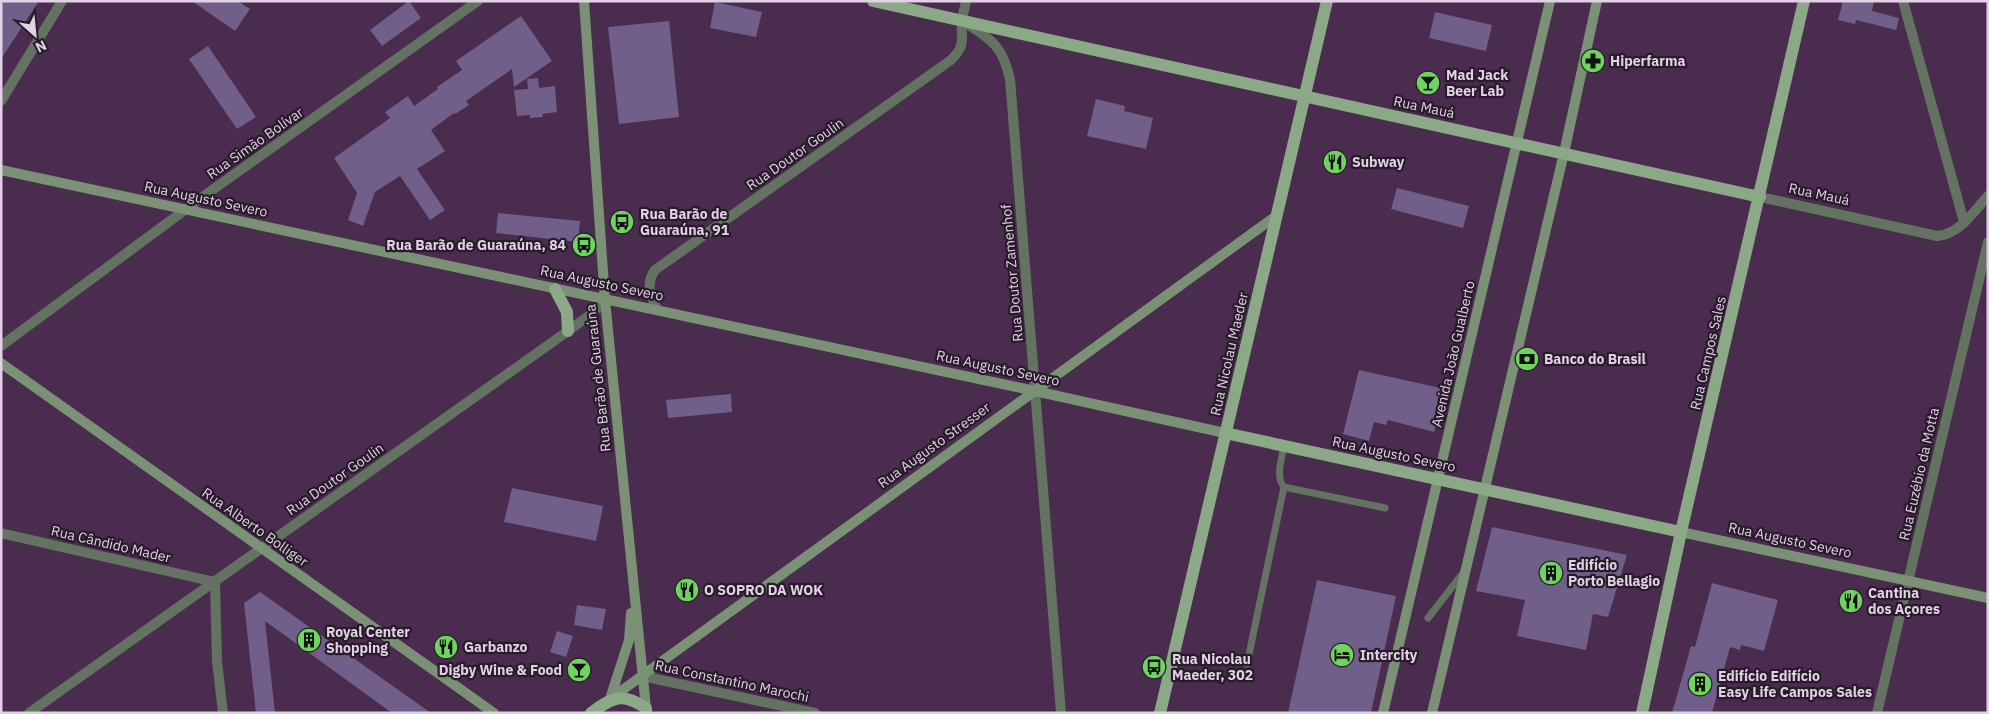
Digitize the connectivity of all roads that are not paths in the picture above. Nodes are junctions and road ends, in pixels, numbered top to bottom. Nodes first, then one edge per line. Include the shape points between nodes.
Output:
1 (62, 1) edge
2 (478, 1) edge
3 (584, 1) edge
4 (874, 1) edge
5 (966, 1) edge
6 (1328, 1) edge
7 (1550, 1) edge
8 (1597, 1) edge
9 (1804, 1) edge
10 (1903, 1) edge
11 (962, 21) junction
12 (1305, 96) junction
13 (1, 102) edge
14 (1517, 143) junction
15 (1564, 154) junction
16 (1, 170) edge
17 (1988, 196) edge
18 (1760, 197) junction
19 (185, 210) junction
20 (1276, 216) junction
21 (1964, 222) junction
22 (1988, 242) edge
23 (1988, 271) edge
24 (1978, 282) junction
25 (555, 289) junction
26 (605, 300) junction
27 (657, 310) junction
28 (568, 331) junction
29 (1, 346) edge
30 (1, 363) edge
31 (1035, 391) junction
32 (1226, 433) junction
33 (1284, 446) junction
34 (1437, 479) junction
35 (1284, 486) junction
36 (1484, 489) junction
37 (1385, 508) dead end
38 (1681, 532) junction
39 (1, 533) edge
40 (261, 548) junction
41 (1466, 570) junction
42 (632, 571) junction
43 (1908, 580) junction
44 (215, 582) junction
45 (1986, 600) edge
46 (1428, 618) dead end
47 (1247, 664) dead end
48 (642, 676) junction
49 (610, 699) junction
50 (646, 711) edge
51 (30, 713) edge
52 (223, 713) edge
53 (494, 713) edge
54 (591, 713) edge
55 (815, 713) edge
56 (1061, 713) edge
57 (1160, 713) edge
58 (1383, 713) edge
59 (1432, 713) edge
60 (1642, 713) edge
61 (1877, 713) edge

1 - 13 street
2 - 19 street, Rua Simão Bolívar
3 - 26 main road, Rua Barão de Guaraúna
4 - 11 main road, Rua Mauá
5 - 11 street
6 - 12 main road, Rua Nicolau Maeder
7 - 14 main road, Avenida João Gualberto
8 - 15 main road
9 - 18 main road, Rua Campos Sales
10 - 21 street
11 - 12 main road, Rua Mauá
11 - 27 street, Rua Doutor Goulin via 963,43 960,52 951,60 655,270 649,285
11 - 31 street, Rua Doutor Zamenhof via 989,38 1000,50 1010,78
12 - 14 main road, Rua Mauá
12 - 20 main road, Rua Nicolau Maeder
14 - 15 main road, Rua Mauá
14 - 34 main road, Avenida João Gualberto
15 - 18 main road, Rua Mauá
15 - 36 main road
16 - 19 main road, Rua Augusto Severo
17 - 21 street, Rua Mauá
18 - 21 street, Rua Mauá via 1937,236 1947,235
18 - 38 main road, Rua Campos Sales
19 - 25 main road, Rua Augusto Severo
19 - 29 street, Rua Simão Bolívar
20 - 31 main road, Rua Augusto Stresser
20 - 32 main road, Rua Nicolau Maeder
22 - 24 street, Rua Euzébio da Motta
23 - 24 street
24 - 43 street, Rua Euzébio da Motta
25 - 26 main road, Rua Augusto Severo
25 - 28 main road via 567,312
26 - 27 main road, Rua Augusto Severo
26 - 28 street, Rua Doutor Goulin
26 - 42 main road, Rua Barão de Guaraúna
27 - 31 main road, Rua Augusto Severo
28 - 40 street, Rua Doutor Goulin
30 - 40 main road, Rua Alberto Bolliger
31 - 32 main road, Rua Augusto Severo
31 - 48 main road, Rua Augusto Stresser
31 - 56 street, Rua Doutor Zamenhof
32 - 33 main road, Rua Augusto Severo
32 - 57 main road, Rua Nicolau Maeder
33 - 34 main road, Rua Augusto Severo
33 - 35 lane via 1279,476
34 - 36 main road, Rua Augusto Severo
34 - 58 main road, Avenida João Gualberto
35 - 37 lane
35 - 47 lane
36 - 38 main road, Rua Augusto Severo
36 - 41 main road
38 - 43 main road, Rua Augusto Severo
38 - 60 main road, Rua Campos Sales
39 - 44 street, Rua Cândido Mader
40 - 44 street, Rua Doutor Goulin
40 - 53 main road, Rua Alberto Bolliger
41 - 46 lane
41 - 59 main road
42 - 48 main road, Rua Barão de Guaraúna
42 - 49 main road, Rua Barão de Guaraúna via 629,640
43 - 45 main road, Rua Augusto Severo
43 - 61 street, Rua Euzébio da Motta
44 - 51 street, Rua Doutor Goulin
44 - 52 street
48 - 49 main road, Rua Augusto Stresser
48 - 50 main road, Rua Barão de Guaraúna
48 - 55 street, Rua Constantino Marochi
49 - 50 main road via 630,699
49 - 54 main road, Rua Augusto Stresser

